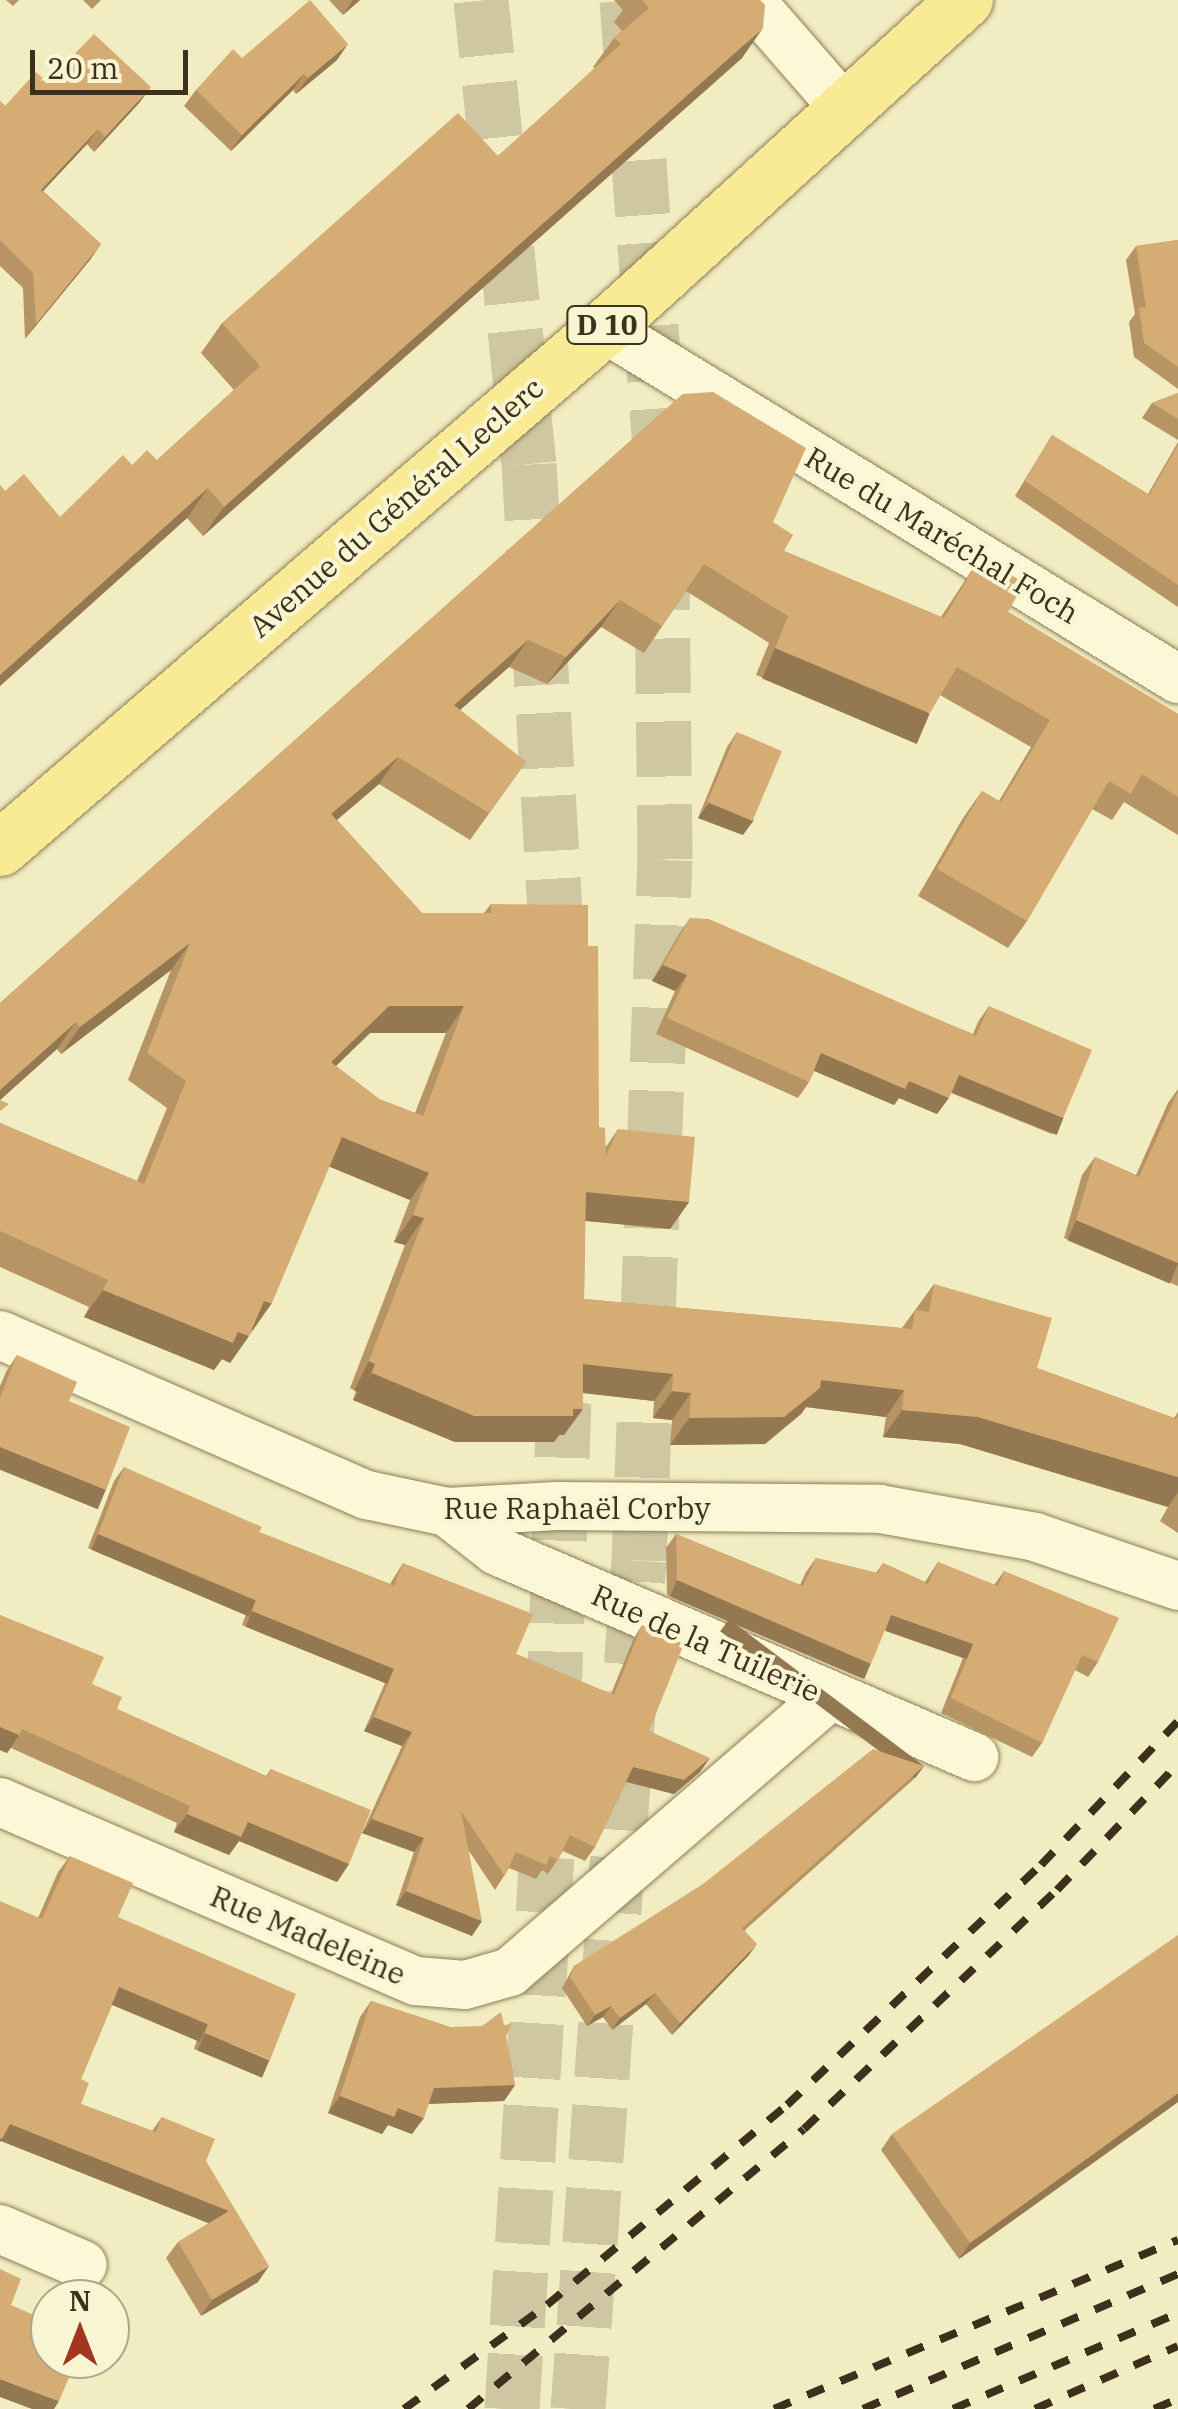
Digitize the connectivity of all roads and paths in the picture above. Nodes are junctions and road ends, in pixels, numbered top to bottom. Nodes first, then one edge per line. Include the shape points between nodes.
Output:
1 (750, 0) edge
2 (965, 0) edge
3 (844, 108) junction
4 (604, 328) junction
5 (1178, 679) edge
6 (3, 840) edge
7 (0, 1335) edge
8 (447, 1512) junction
9 (1178, 1586) edge
10 (830, 1697) junction
11 (974, 1757) dead end
12 (0, 1802) edge
13 (0, 2229) edge
14 (83, 2264) dead end

1 - 3 street
2 - 3 main road, Avenue du Général Leclerc / D 10
3 - 4 main road, Avenue du Général Leclerc / D 10
4 - 5 street, Rue du Maréchal Foch
4 - 6 main road, Avenue du Général Leclerc / D 10
7 - 8 street, Rue Raphaël Corby via 367,1495
8 - 9 street, Rue Raphaël Corby via 880,1509 1035,1537
8 - 10 street, Rue de la Tuilerie via 497,1551
10 - 11 street, Rue de la Tuilerie
10 - 12 street, Rue Madeleine via 510,1972 465,1985 416,1982
13 - 14 street

